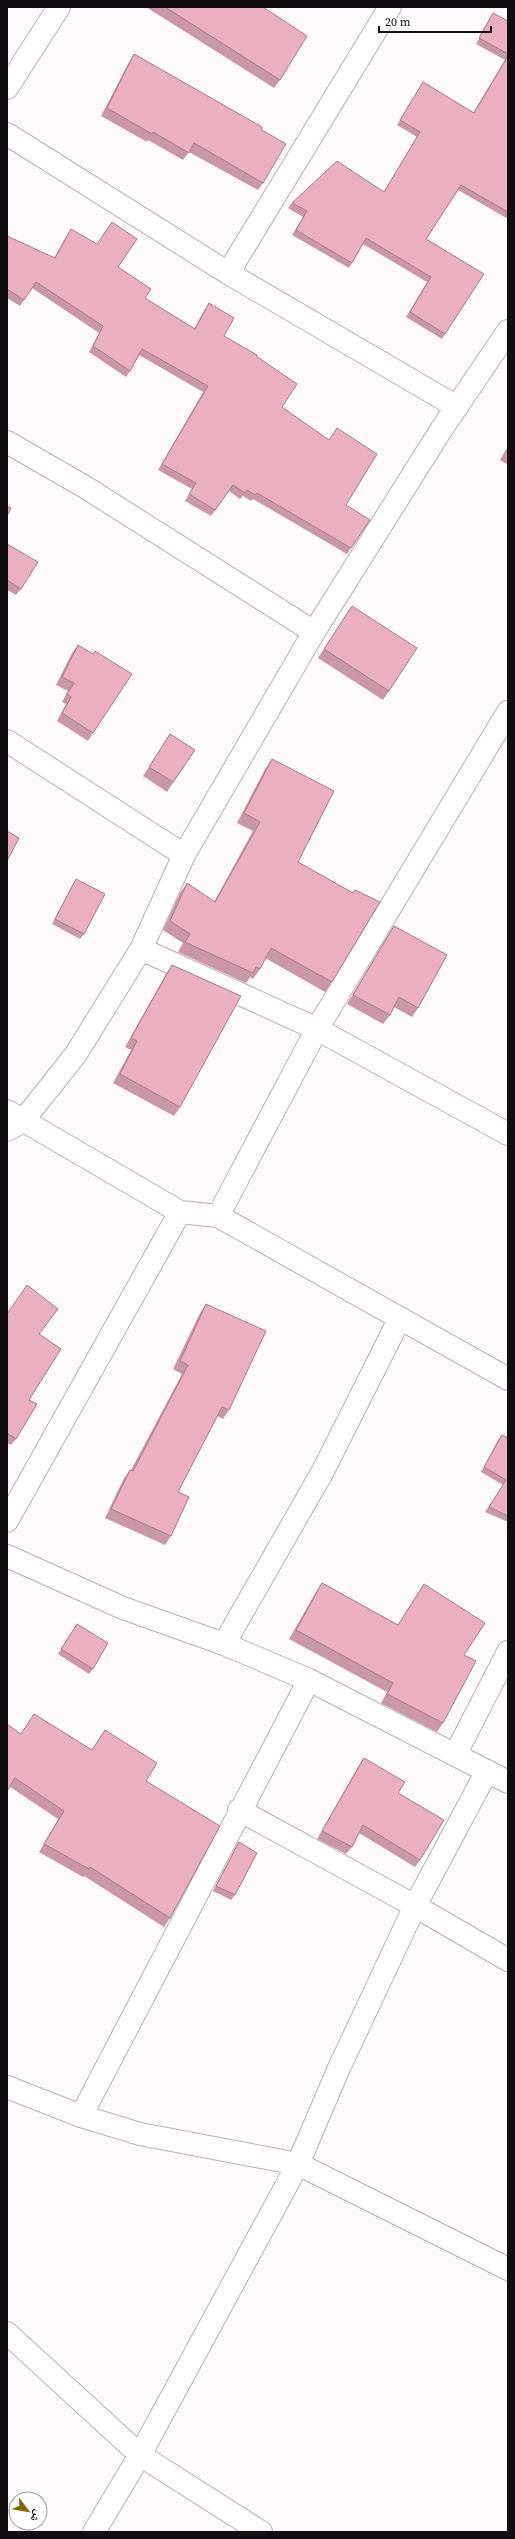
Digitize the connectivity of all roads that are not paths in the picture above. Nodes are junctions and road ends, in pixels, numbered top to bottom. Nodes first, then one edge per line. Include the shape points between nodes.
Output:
1 (59, 7) edge
2 (390, 7) edge
3 (7, 88) edge
4 (7, 134) edge
5 (228, 273) junction
6 (508, 331) edge
7 (457, 407) junction
8 (7, 442) edge
9 (314, 632) junction
10 (508, 712) edge
11 (7, 741) edge
12 (184, 855) junction
13 (141, 949) junction
14 (316, 1029) junction
15 (12, 1121) edge
16 (508, 1134) edge
17 (180, 1212) junction
18 (218, 1216) junction
19 (399, 1320) junction
20 (508, 1379) edge
21 (7, 1521) edge
22 (7, 1556) edge
23 (224, 1644) junction
24 (508, 1652) edge
25 (309, 1680) junction
26 (455, 1755) junction
27 (486, 1772) junction
28 (508, 1782) edge
29 (239, 1810) junction
30 (415, 1906) junction
31 (508, 1960) edge
32 (7, 2087) edge
33 (81, 2116) junction
34 (298, 2164) junction
35 (508, 2268) edge
36 (7, 2334) edge
37 (140, 2455) junction
38 (94, 2532) edge
39 (261, 2532) edge

1 - 3 street
2 - 5 street
4 - 5 street
5 - 7 street
6 - 7 street
7 - 9 street
8 - 9 street via 85,487
9 - 12 street
10 - 14 street
11 - 12 street
12 - 13 street
13 - 14 street
13 - 15 street via 76,1054
14 - 16 street
14 - 18 street
15 - 17 street
17 - 18 street
17 - 21 street
18 - 19 street
19 - 20 street
19 - 23 street via 323,1471
22 - 23 street via 123,1608
23 - 25 street
24 - 26 street
25 - 26 street
25 - 29 street
26 - 27 street
27 - 28 street
27 - 30 street
29 - 30 street
29 - 33 street
30 - 31 street
30 - 34 street via 339,2068
32 - 33 street
33 - 34 street via 140,2134
34 - 35 street
34 - 37 street
36 - 37 street
37 - 38 street
37 - 39 street

